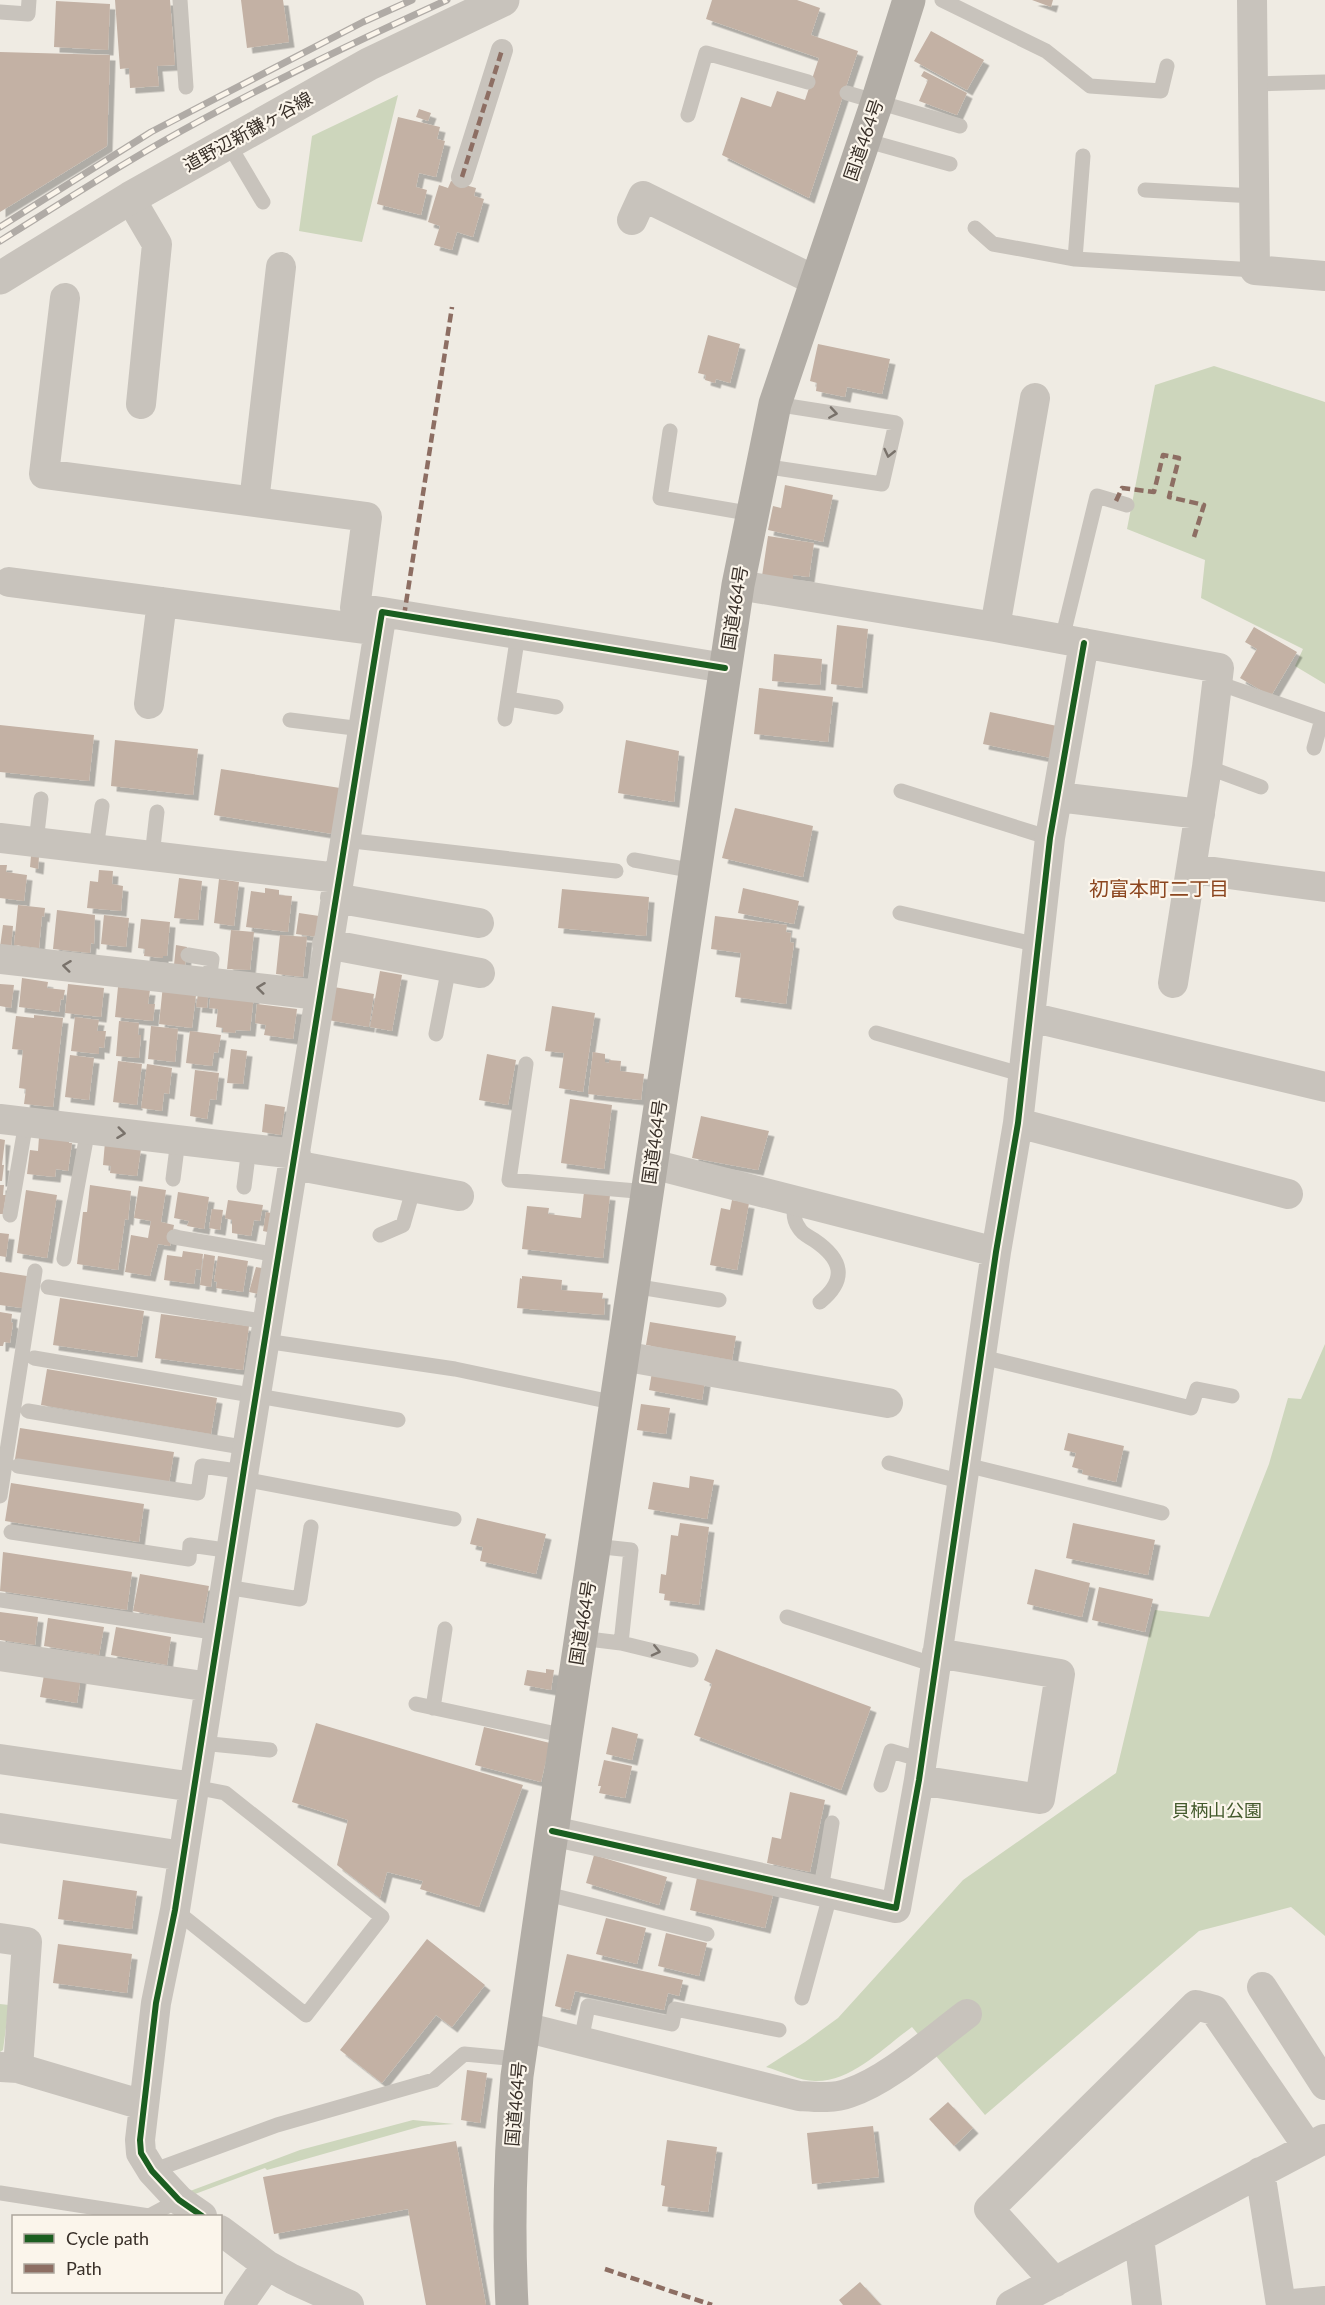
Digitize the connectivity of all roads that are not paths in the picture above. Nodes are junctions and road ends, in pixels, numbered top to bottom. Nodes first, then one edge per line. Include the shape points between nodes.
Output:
1 (29, 0) edge
2 (180, 0) edge
3 (503, 0) edge
4 (909, 0) edge
5 (942, 0) edge
6 (1252, 0) edge
7 (0, 12) edge
8 (502, 50) dead end
9 (1167, 66) dead end
10 (808, 82) dead end
11 (1325, 82) edge
12 (1253, 84) junction
13 (186, 87) dead end
14 (862, 97) junction
15 (688, 115) dead end
16 (960, 126) dead end
17 (864, 140) junction
18 (228, 143) junction
19 (1083, 156) dead end
20 (950, 164) dead end
21 (462, 177) dead end
22 (1145, 190) dead end
23 (1254, 196) junction
24 (130, 198) junction
25 (263, 202) dead end
26 (632, 220) dead end
27 (975, 228) dead end
28 (1075, 259) junction
29 (281, 267) dead end
30 (1255, 270) junction
31 (1325, 276) edge
32 (0, 278) edge
33 (816, 281) junction
34 (65, 298) dead end
35 (1035, 398) dead end
36 (141, 404) dead end
37 (775, 404) junction
38 (670, 431) dead end
39 (762, 466) junction
40 (254, 502) junction
41 (1127, 505) dead end
42 (753, 514) junction
43 (9, 582) dead end
44 (738, 585) junction
45 (162, 602) junction
46 (380, 622) junction
47 (995, 627) junction
48 (518, 634) junction
49 (1073, 641) junction
50 (725, 668) junction
51 (1218, 683) junction
52 (508, 699) junction
53 (149, 704) dead end
54 (556, 707) dead end
55 (505, 719) dead end
56 (290, 720) dead end
57 (362, 729) junction
58 (1314, 748) dead end
59 (1207, 767) junction
60 (1261, 787) dead end
61 (901, 791) dead end
62 (1058, 796) junction
63 (41, 799) dead end
64 (102, 806) dead end
65 (157, 813) dead end
66 (1200, 814) junction
67 (0, 838) edge
68 (1050, 838) junction
69 (344, 840) junction
70 (36, 842) junction
71 (96, 849) junction
72 (152, 856) junction
73 (634, 860) dead end
74 (1192, 869) junction
75 (695, 871) junction
76 (616, 872) dead end
77 (1325, 887) edge
78 (336, 888) junction
79 (900, 913) dead end
80 (479, 923) dead end
81 (327, 944) junction
82 (1038, 945) junction
83 (188, 956) dead end
84 (0, 958) edge
85 (449, 967) junction
86 (480, 973) dead end
87 (209, 982) junction
88 (1173, 983) dead end
89 (319, 995) junction
90 (1030, 1017) junction
91 (876, 1033) dead end
92 (436, 1034) dead end
93 (526, 1064) dead end
94 (1024, 1075) junction
95 (1325, 1087) edge
96 (13, 1120) edge
97 (1018, 1124) junction
98 (88, 1129) junction
99 (178, 1140) junction
100 (249, 1148) junction
101 (295, 1159) junction
102 (650, 1178) junction
103 (173, 1179) dead end
104 (244, 1187) dead end
105 (414, 1187) junction
106 (1288, 1194) dead end
107 (459, 1196) dead end
108 (796, 1201) junction
109 (10, 1215) dead end
110 (380, 1235) dead end
111 (174, 1237) dead end
112 (996, 1252) junction
113 (278, 1255) junction
114 (64, 1259) dead end
115 (35, 1271) dead end
116 (633, 1286) junction
117 (48, 1287) dead end
118 (719, 1300) dead end
119 (820, 1302) dead end
120 (266, 1332) junction
121 (622, 1356) junction
122 (982, 1357) junction
123 (34, 1358) dead end
124 (256, 1396) junction
125 (1232, 1396) dead end
126 (616, 1403) junction
127 (888, 1403) dead end
128 (28, 1411) dead end
129 (398, 1420) dead end
130 (889, 1463) dead end
131 (18, 1466) dead end
132 (245, 1467) junction
133 (964, 1474) junction
134 (0, 1496) edge
135 (1162, 1513) dead end
136 (454, 1518) dead end
137 (311, 1527) dead end
138 (11, 1532) dead end
139 (594, 1546) junction
140 (232, 1551) junction
141 (226, 1587) junction
142 (0, 1600) edge
143 (787, 1617) dead end
144 (445, 1629) dead end
145 (219, 1633) junction
146 (580, 1638) junction
147 (621, 1643) junction
148 (0, 1656) edge
149 (936, 1659) junction
150 (691, 1660) dead end
151 (210, 1687) junction
152 (416, 1704) dead end
153 (433, 1708) junction
154 (566, 1736) junction
155 (201, 1743) junction
156 (270, 1750) dead end
157 (0, 1760) edge
158 (920, 1770) junction
159 (881, 1785) dead end
160 (194, 1787) junction
161 (832, 1823) dead end
162 (0, 1828) edge
163 (552, 1831) junction
164 (183, 1856) junction
165 (826, 1891) junction
166 (543, 1893) junction
167 (175, 1910) junction
168 (707, 1934) dead end
169 (0, 1938) edge
170 (1262, 1987) dead end
171 (802, 1998) dead end
172 (967, 2014) dead end
173 (779, 2031) dead end
174 (581, 2042) junction
175 (522, 2043) junction
176 (9, 2067) edge
177 (1325, 2085) edge
178 (143, 2105) junction
179 (1316, 2143) edge
180 (152, 2171) junction
181 (1260, 2172) junction
182 (0, 2193) edge
183 (191, 2208) edge
184 (143, 2215) edge
185 (155, 2215) edge
186 (222, 2231) edge
187 (1139, 2237) junction
188 (267, 2265) junction
189 (1055, 2282) junction
190 (1325, 2301) edge
191 (1019, 2303) edge
192 (239, 2305) edge
193 (349, 2305) edge
194 (512, 2305) edge
195 (1147, 2305) edge
196 (1281, 2305) edge

1 - 7 lane via 28,14
2 - 13 lane
3 - 18 street, 道野辺新鎌ヶ谷線 via 369,64
4 - 14 highway, 国道464号
5 - 9 lane via 1046,51 1090,86 1161,91
6 - 12 street
8 - 21 street
10 - 15 lane via 706,53
11 - 12 lane
12 - 23 street
14 - 16 lane
14 - 17 highway, 国道464号
17 - 20 lane
17 - 33 highway, 国道464号
18 - 24 street, 道野辺新鎌ヶ谷線
18 - 25 lane
19 - 28 lane
22 - 23 lane
23 - 30 street
24 - 32 street, 道野辺新鎌ヶ谷線
24 - 36 street via 157,244
26 - 33 street via 643,196
27 - 28 lane via 993,244
28 - 30 lane
29 - 40 street
30 - 31 street
33 - 37 highway, 国道464号
34 - 40 street via 44,474
35 - 47 street
37 - 39 highway, 国道464号
37 -> 39 lane via 896,423 882,484
38 - 42 lane via 660,498
39 - 42 highway, 国道464号
40 - 46 street via 367,517 354,608
41 - 49 lane via 1098,496
42 - 44 highway, 国道464号
43 - 45 street
44 - 47 street
44 - 50 highway, 国道464号
45 - 46 street
45 - 53 street
46 - 48 street
46 - 57 street
47 - 49 street
48 - 50 street
48 - 52 lane
49 - 51 street via 1219,668
49 - 62 street
50 - 75 highway, 国道464号
51 - 58 lane via 1322,719
51 - 59 street
52 - 54 lane
52 - 55 lane
56 - 57 lane
57 - 69 street
59 - 60 lane
59 - 66 street
61 - 68 lane
62 - 66 street
62 - 68 street
63 - 70 lane
64 - 71 lane
65 - 72 lane
66 - 74 street
67 - 70 street
68 - 82 street
69 - 76 lane
69 - 78 street
70 - 71 street
71 - 72 street
72 - 78 street
73 - 75 lane
74 - 77 street
74 - 88 street
75 - 102 highway, 国道464号
78 - 80 street
78 - 81 street
79 - 82 lane
81 - 85 street
81 - 89 street
82 - 90 street
83 - 87 lane via 212,958
87 -> 84 street
85 - 86 street
85 - 92 lane
89 -> 87 street
89 - 101 street
90 - 94 street
90 - 95 street
91 - 94 lane
93 - 102 lane via 509,1180
94 - 97 street
96 - 98 street
96 - 109 lane
97 - 106 street
97 - 112 street
98 -> 99 street
98 - 114 lane
99 - 100 street
99 - 103 lane
100 - 101 street
100 - 104 lane
101 - 105 street
101 - 113 street
102 - 108 street
102 - 116 highway, 国道464号
105 - 107 street
105 - 110 lane via 403,1225
108 - 112 street
108 - 119 lane via 795,1222 800,1231 830,1252 837,1263 838,1280 833,1291
111 - 113 lane
112 - 122 street
113 - 120 street
115 - 134 lane
116 - 118 lane
116 - 121 highway, 国道464号
117 - 120 lane
120 - 124 street
120 - 126 lane
121 - 126 highway, 国道464号
121 - 127 street
122 - 125 lane via 1191,1408 1197,1389
122 - 133 street
123 - 124 lane
124 - 129 lane
124 - 132 street
126 - 139 highway, 国道464号
128 - 132 lane
130 - 133 lane
131 - 132 lane via 198,1493 202,1466
132 - 136 lane
132 - 140 street
133 - 135 lane
133 - 149 street
137 - 141 lane via 300,1599
138 - 140 lane via 189,1559 190,1545
139 - 146 highway, 国道464号
139 - 147 lane via 631,1550
140 - 141 street
141 - 145 street
142 - 145 lane
143 - 149 lane
144 - 153 lane
145 - 151 street
146 - 147 lane
146 - 154 highway, 国道464号
147 -> 150 lane
148 - 151 street
149 - 158 street
149 - 158 street via 1060,1674 1040,1799
151 - 155 street
152 - 153 lane
153 - 154 lane
154 - 163 highway, 国道464号
155 - 156 lane
155 - 160 street
157 - 160 street
158 - 159 lane via 891,1751
158 - 165 street via 896,1908
160 - 164 street
160 - 167 lane via 225,1793 382,1917 306,2015
161 - 165 lane
162 - 164 street
163 - 165 street
163 - 166 highway, 国道464号
164 - 167 street
165 - 171 lane
166 - 168 lane
166 - 175 highway, 国道464号
167 - 178 street via 156,2003
169 - 176 street via 27,1942
170 - 177 street
172 - 174 street via 879,2079 847,2094 821,2098 798,2096
173 - 174 lane via 675,2009 672,2024 588,2006
174 - 175 street
175 - 180 lane via 464,2054 434,2080 277,2124
175 - 194 highway, 国道464号 via 511,2150
176 - 178 street
178 - 180 street via 141,2153
179 - 181 street
179 - 189 street via 1214,2010 1196,2005 988,2209
180 - 183 street
181 - 187 street
181 - 196 street
182 - 184 lane
183 - 185 lane
186 - 188 street
187 - 189 street
187 - 195 street
188 - 192 street
188 - 193 street
189 - 191 street
190 - 196 street

